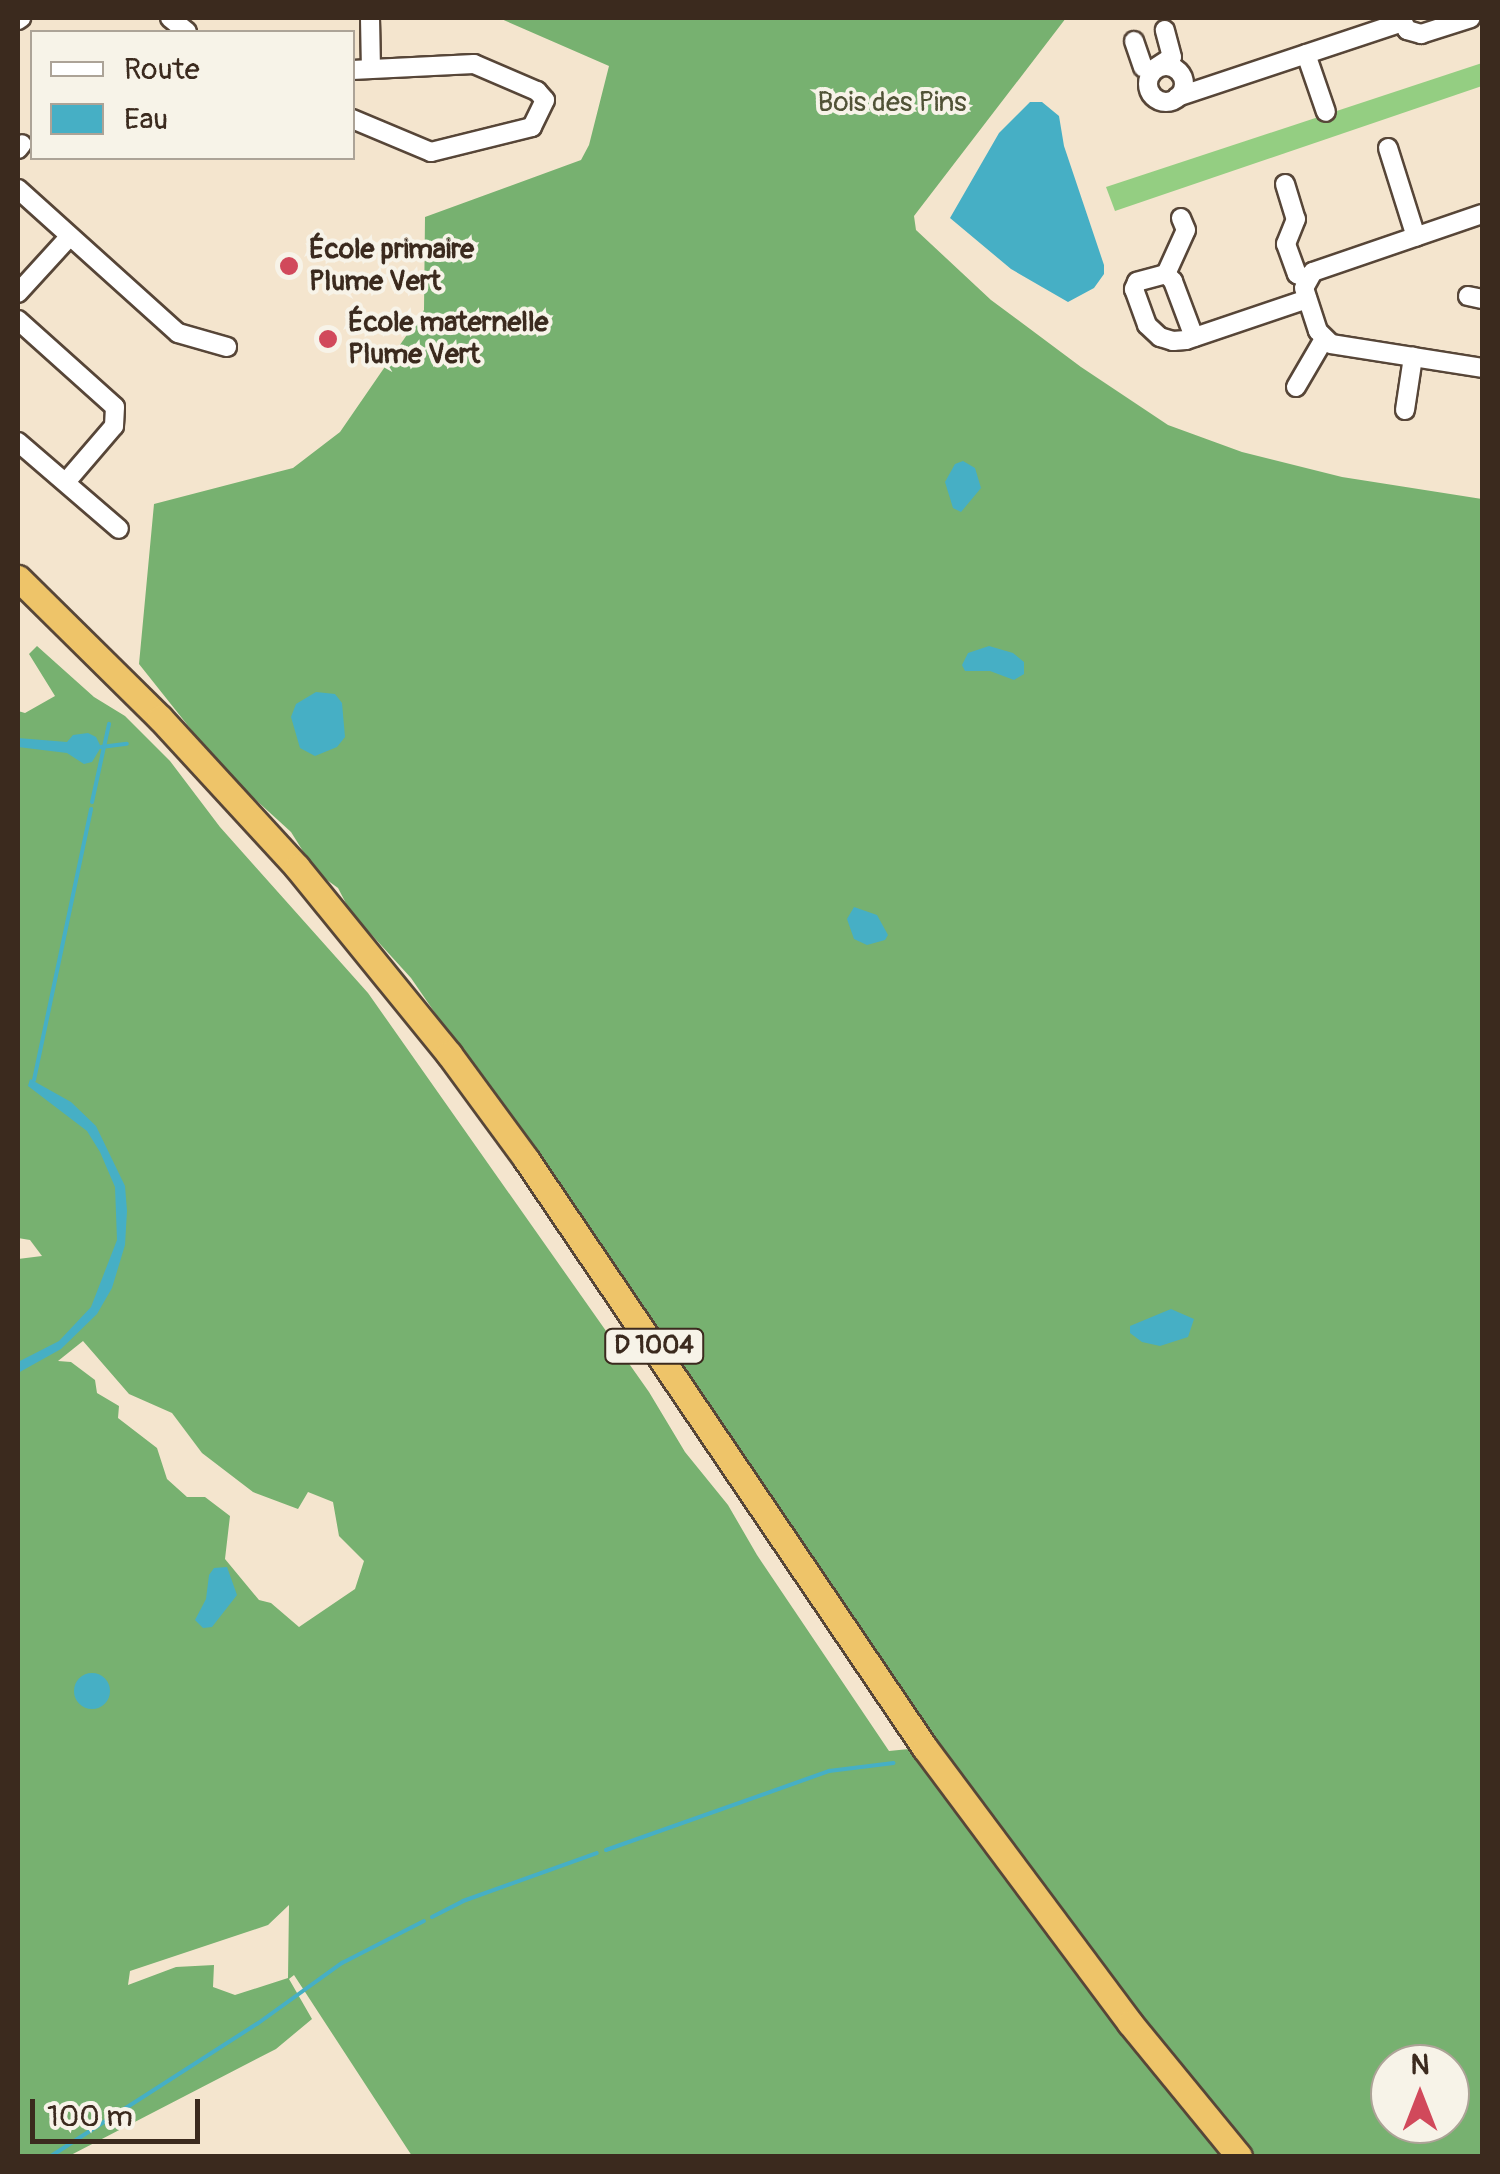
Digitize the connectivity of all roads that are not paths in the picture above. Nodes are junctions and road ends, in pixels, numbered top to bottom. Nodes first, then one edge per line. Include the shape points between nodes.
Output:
1 (370, 18) edge
2 (1472, 18) edge
3 (1402, 20) edge
4 (1165, 30) dead end
5 (1134, 40) dead end
6 (361, 48) edge
7 (1306, 54) junction
8 (362, 69) edge
9 (1151, 71) junction
10 (1178, 98) junction
11 (1326, 112) dead end
12 (355, 120) edge
13 (1388, 148) dead end
14 (1285, 184) dead end
15 (18, 189) edge
16 (1482, 214) edge
17 (1181, 218) dead end
18 (70, 236) junction
19 (1416, 237) junction
20 (1166, 274) junction
21 (1307, 279) junction
22 (18, 293) edge
23 (1307, 299) junction
24 (18, 320) edge
25 (1194, 337) junction
26 (1324, 339) junction
27 (227, 347) dead end
28 (1413, 357) junction
29 (1482, 368) edge
30 (1296, 387) dead end
31 (1405, 410) dead end
32 (18, 442) edge
33 (66, 482) junction
34 (120, 530) dead end
35 (18, 578) edge
36 (18, 596) edge
37 (1222, 2156) edge
38 (1239, 2156) edge

1 - 6 street
2 - 3 street via 1421,34 1407,30
3 - 7 street
4 - 9 street via 1173,52
5 - 9 street
6 - 8 street
7 - 10 street
7 - 11 street
8 - 12 street via 478,65 542,93 544,103 532,127 431,152
9 - 10 street via 1155,98
9 - 10 street via 1172,68 1181,75
13 - 19 street
14 - 21 street via 1296,219 1286,244 1297,274
15 - 18 street
16 - 19 street
17 - 20 street via 1186,230
18 - 22 street
18 - 27 street via 178,334
19 - 21 street
20 - 25 street
20 - 25 street via 1134,288 1148,324 1165,340
21 - 23 street
23 - 25 street
23 - 26 street
24 - 33 street via 114,407 114,426
26 - 28 street
26 - 30 street
28 - 29 street
28 - 31 street
32 - 33 street
33 - 34 street
35 - 38 highway, D 1004 via 297,866 448,1054 926,1748 1119,2008
36 - 37 highway, D 1004 via 152,727 288,876 437,1061 536,1196 910,1749 1109,2017

